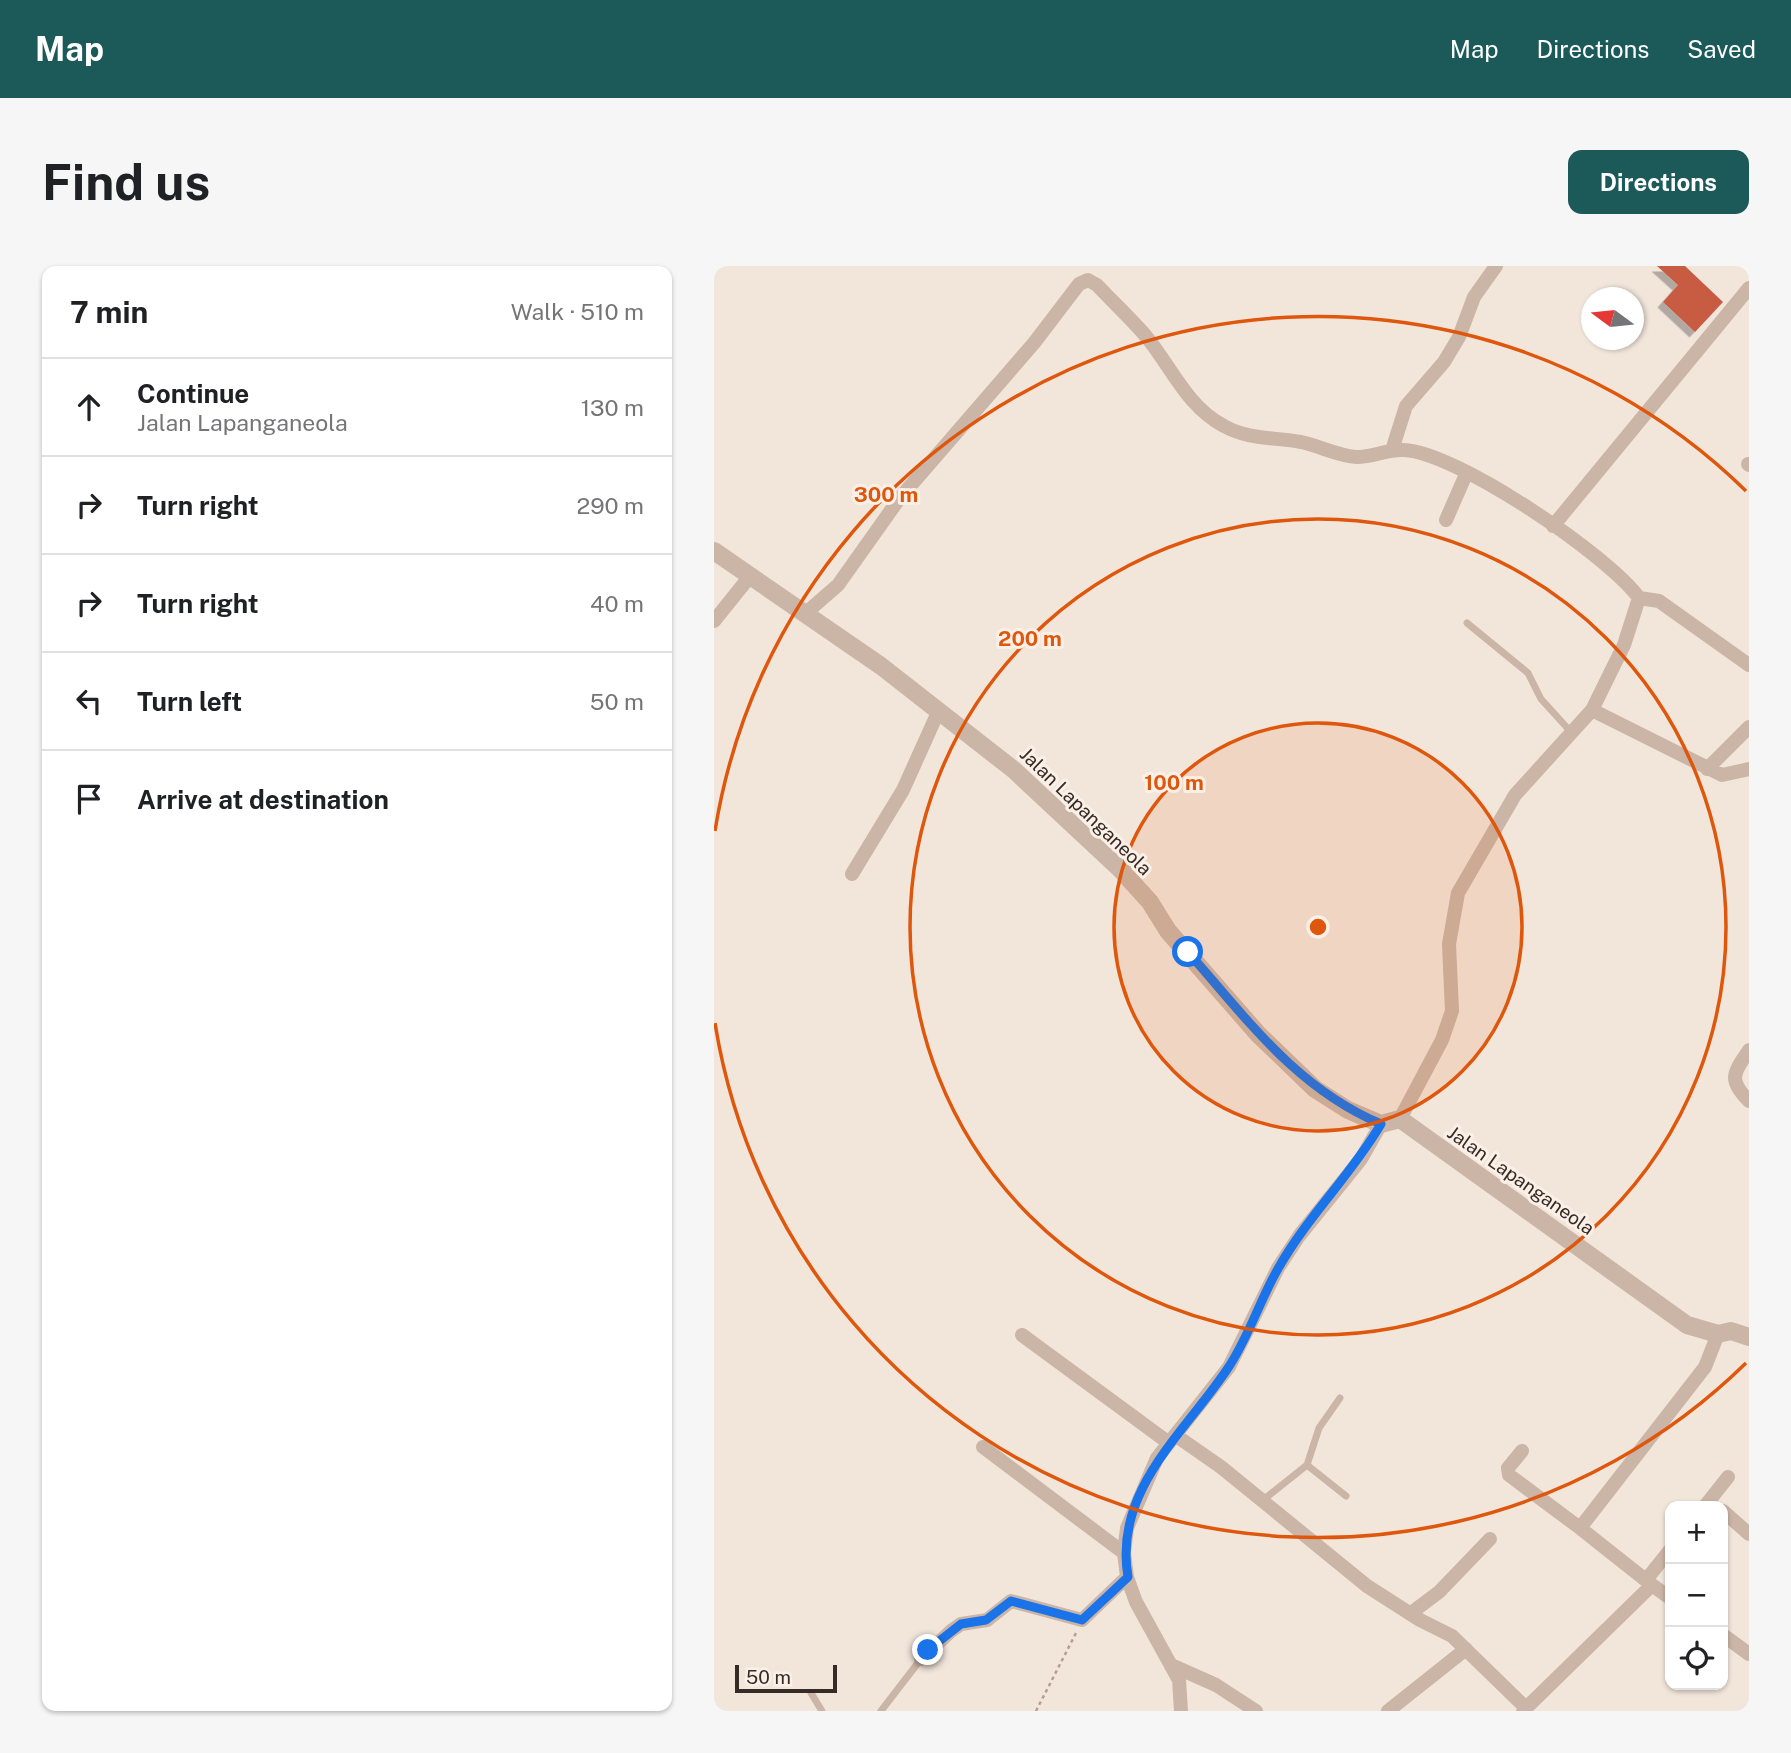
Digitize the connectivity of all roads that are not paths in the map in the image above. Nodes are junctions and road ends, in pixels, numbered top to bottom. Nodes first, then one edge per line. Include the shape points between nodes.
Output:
1 (1493, 267) edge
2 (1090, 273) edge
3 (1749, 288) edge
4 (1392, 450) junction
5 (1467, 472) junction
6 (1446, 520) dead end
7 (1553, 526) junction
8 (714, 551) edge
9 (751, 575) junction
10 (1639, 598) junction
11 (807, 612) junction
12 (714, 621) edge
13 (1467, 623) dead end
14 (1749, 665) edge
15 (940, 710) junction
16 (1592, 710) junction
17 (1749, 727) edge
18 (1572, 733) junction
19 (1707, 769) junction
20 (1749, 769) edge
21 (852, 874) dead end
22 (1749, 1050) edge
23 (1749, 1101) edge
24 (1400, 1119) junction
25 (1381, 1124) junction
26 (1022, 1335) dead end
27 (1718, 1335) junction
28 (1749, 1338) edge
29 (1340, 1398) dead end
30 (1172, 1439) junction
31 (983, 1447) dead end
32 (1522, 1451) dead end
33 (1307, 1465) junction
34 (1728, 1477) dead end
35 (1346, 1496) dead end
36 (1262, 1500) junction
37 (1713, 1501) edge
38 (1728, 1515) edge
39 (1580, 1528) junction
40 (1749, 1534) edge
41 (1490, 1539) dead end
42 (1124, 1553) junction
43 (1665, 1558) edge
44 (1128, 1577) junction
45 (1649, 1583) junction
46 (1665, 1594) edge
47 (1411, 1613) junction
48 (1728, 1639) edge
49 (1466, 1649) junction
50 (1749, 1654) edge
51 (921, 1659) joint
52 (1171, 1665) junction
53 (811, 1693) dead end
54 (1524, 1709) edge
55 (822, 1711) edge
56 (881, 1711) edge
57 (1181, 1711) edge
58 (1256, 1711) edge
59 (1388, 1711) edge

1 - 4 street via 1444,362 1406,406
2 - 4 street via 1145,335 1180,386 1221,425 1242,435 1300,442 1359,457
2 - 11 street via 899,499 838,585
3 - 7 street
4 - 5 street via 1420,453
5 - 6 street
5 - 7 street
7 - 10 street via 1615,573
8 - 9 street, Jalan Lapanganeola
9 - 11 street, Jalan Lapanganeola
9 - 12 street
10 - 14 street via 1658,601
10 - 16 street via 1628,635
11 - 15 street, Jalan Lapanganeola
13 - 18 lane via 1528,673 1541,699
15 - 21 street via 903,790
15 - 25 street, Jalan Lapanganeola via 1014,770 1120,869 1258,1034 1315,1089
16 - 18 street
16 - 19 street
17 - 19 street
18 - 24 street via 1515,795 1458,893 1449,944 1452,1011 1442,1040
19 - 20 street via 1731,775
22 - 23 street via 1734,1074 1735,1087
24 - 25 street
24 - 27 street, Jalan Lapanganeola via 1628,1286 1687,1325
25 - 30 street via 1361,1159 1278,1268 1229,1367
26 - 30 street
27 - 28 street, Jalan Lapanganeola via 1731,1331
27 - 39 street via 1705,1367
29 - 33 lane via 1319,1428
30 - 36 street
30 - 42 street via 1157,1458 1140,1495 1127,1528
31 - 42 street
32 - 39 street via 1508,1468 1509,1475
33 - 35 lane
33 - 36 lane
34 - 37 street
36 - 47 street via 1367,1586
38 - 40 street
39 - 45 street
41 - 47 street via 1455,1577
42 - 44 street
43 - 45 street
44 - 51 street via 1082,1620 1011,1601 986,1620 961,1624
44 - 52 street via 1136,1602
45 - 46 street
45 - 54 street via 1622,1618
47 - 49 street
48 - 50 street
49 - 54 street
49 - 59 street
51 - 56 lane
52 - 57 street via 1178,1680
52 - 58 street via 1216,1685
53 - 55 lane

